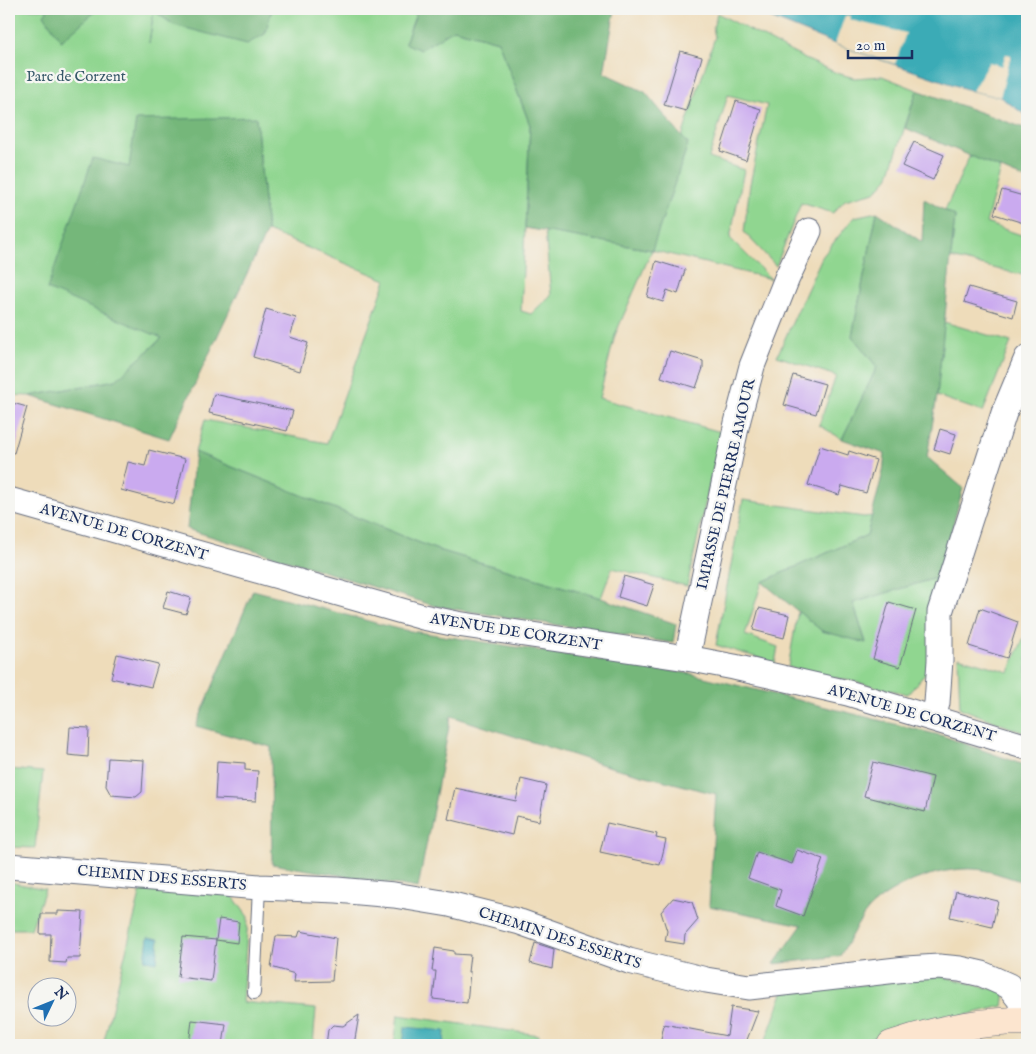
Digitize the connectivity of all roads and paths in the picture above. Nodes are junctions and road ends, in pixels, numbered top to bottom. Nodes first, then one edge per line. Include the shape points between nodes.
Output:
1 (809, 231) dead end
2 (1027, 358) edge
3 (9, 500) edge
4 (687, 658) junction
5 (933, 718) junction
6 (1027, 747) edge
7 (9, 866) edge
8 (258, 886) junction
9 (254, 993) dead end
10 (1026, 1021) edge
11 (892, 1045) edge

1 - 4 street, IMPASSE DE PIERRE AMOUR via 752,366
2 - 5 street via 1004,413 940,612 939,677
3 - 4 street, AVENUE DE CORZENT via 432,619
4 - 5 street, AVENUE DE CORZENT via 830,688
5 - 6 street, AVENUE DE CORZENT
7 - 8 street, CHEMIN DES ESSERTS
8 - 9 lane
8 - 10 street, CHEMIN DES ESSERTS via 394,895 450,904 520,922 630,961 749,987 906,969 939,967 960,970 982,974 1009,986 1020,1000
10 - 11 street via 966,1026

